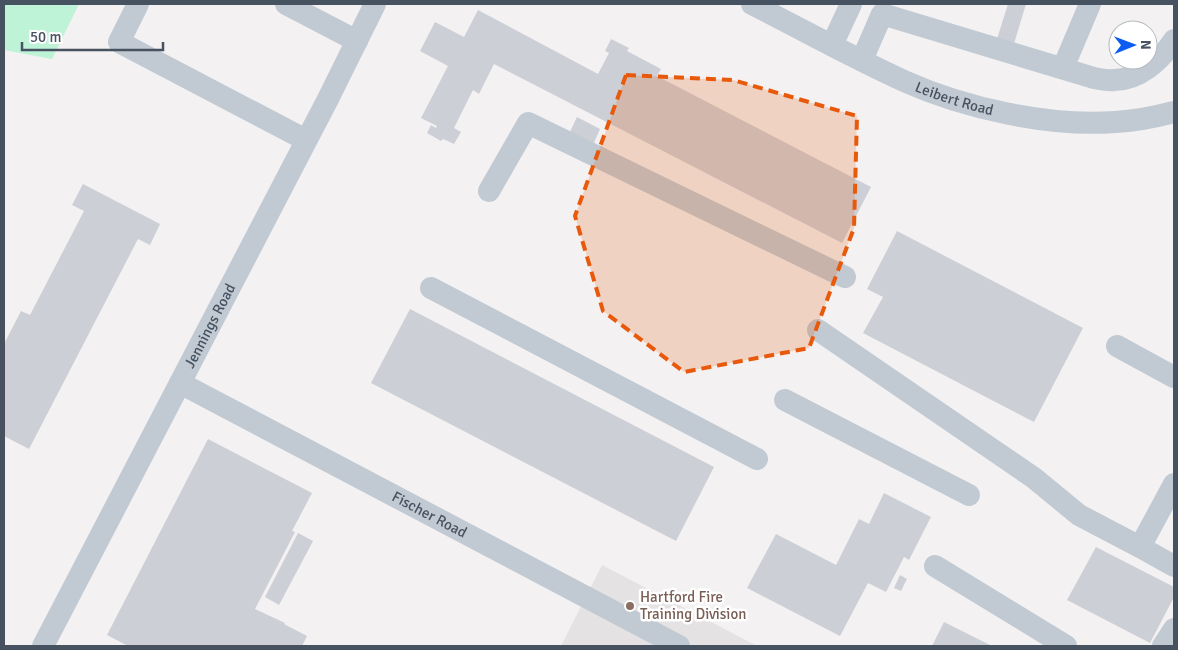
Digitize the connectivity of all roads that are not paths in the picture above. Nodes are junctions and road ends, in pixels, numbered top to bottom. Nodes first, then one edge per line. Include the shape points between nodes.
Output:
1 (138, 4) edge
2 (286, 4) edge
3 (376, 4) edge
4 (752, 4) edge
5 (851, 4) edge
6 (1090, 4) edge
7 (308, 9) edge
8 (884, 9) edge
9 (1174, 40) edge
10 (356, 41) junction
11 (832, 45) junction
12 (862, 60) junction
13 (1063, 68) junction
14 (1174, 112) edge
15 (306, 140) junction
16 (488, 191) dead end
17 (845, 277) dead end
18 (431, 288) dead end
19 (818, 330) dead end
20 (1117, 346) dead end
21 (1174, 377) edge
22 (180, 383) junction
23 (785, 400) dead end
24 (757, 458) dead end
25 (1174, 484) edge
26 (970, 496) dead end
27 (1140, 548) junction
28 (935, 566) dead end
29 (1174, 566) edge
30 (1174, 628) edge
31 (42, 646) edge
32 (679, 646) edge
33 (1066, 646) edge
34 (1163, 646) edge

1 - 15 street via 119,42
2 - 7 street
3 - 10 street, Jennings Road
4 - 11 street, Leibert Road
5 - 11 street
6 - 13 street
7 - 10 street
8 - 12 street
8 - 13 street
9 - 13 street via 1153,65 1133,77 1114,80 1094,78
10 - 15 street, Jennings Road
11 - 12 street, Leibert Road
12 - 14 street, Leibert Road via 943,96 1027,116 1101,123
15 - 22 street, Jennings Road
16 - 17 street via 528,123
18 - 24 street
19 - 27 street via 1034,478 1079,515
20 - 21 street
22 - 31 street, Jennings Road
22 - 32 street, Fischer Road
23 - 26 street
25 - 27 street
27 - 29 street
28 - 33 street
30 - 34 street

